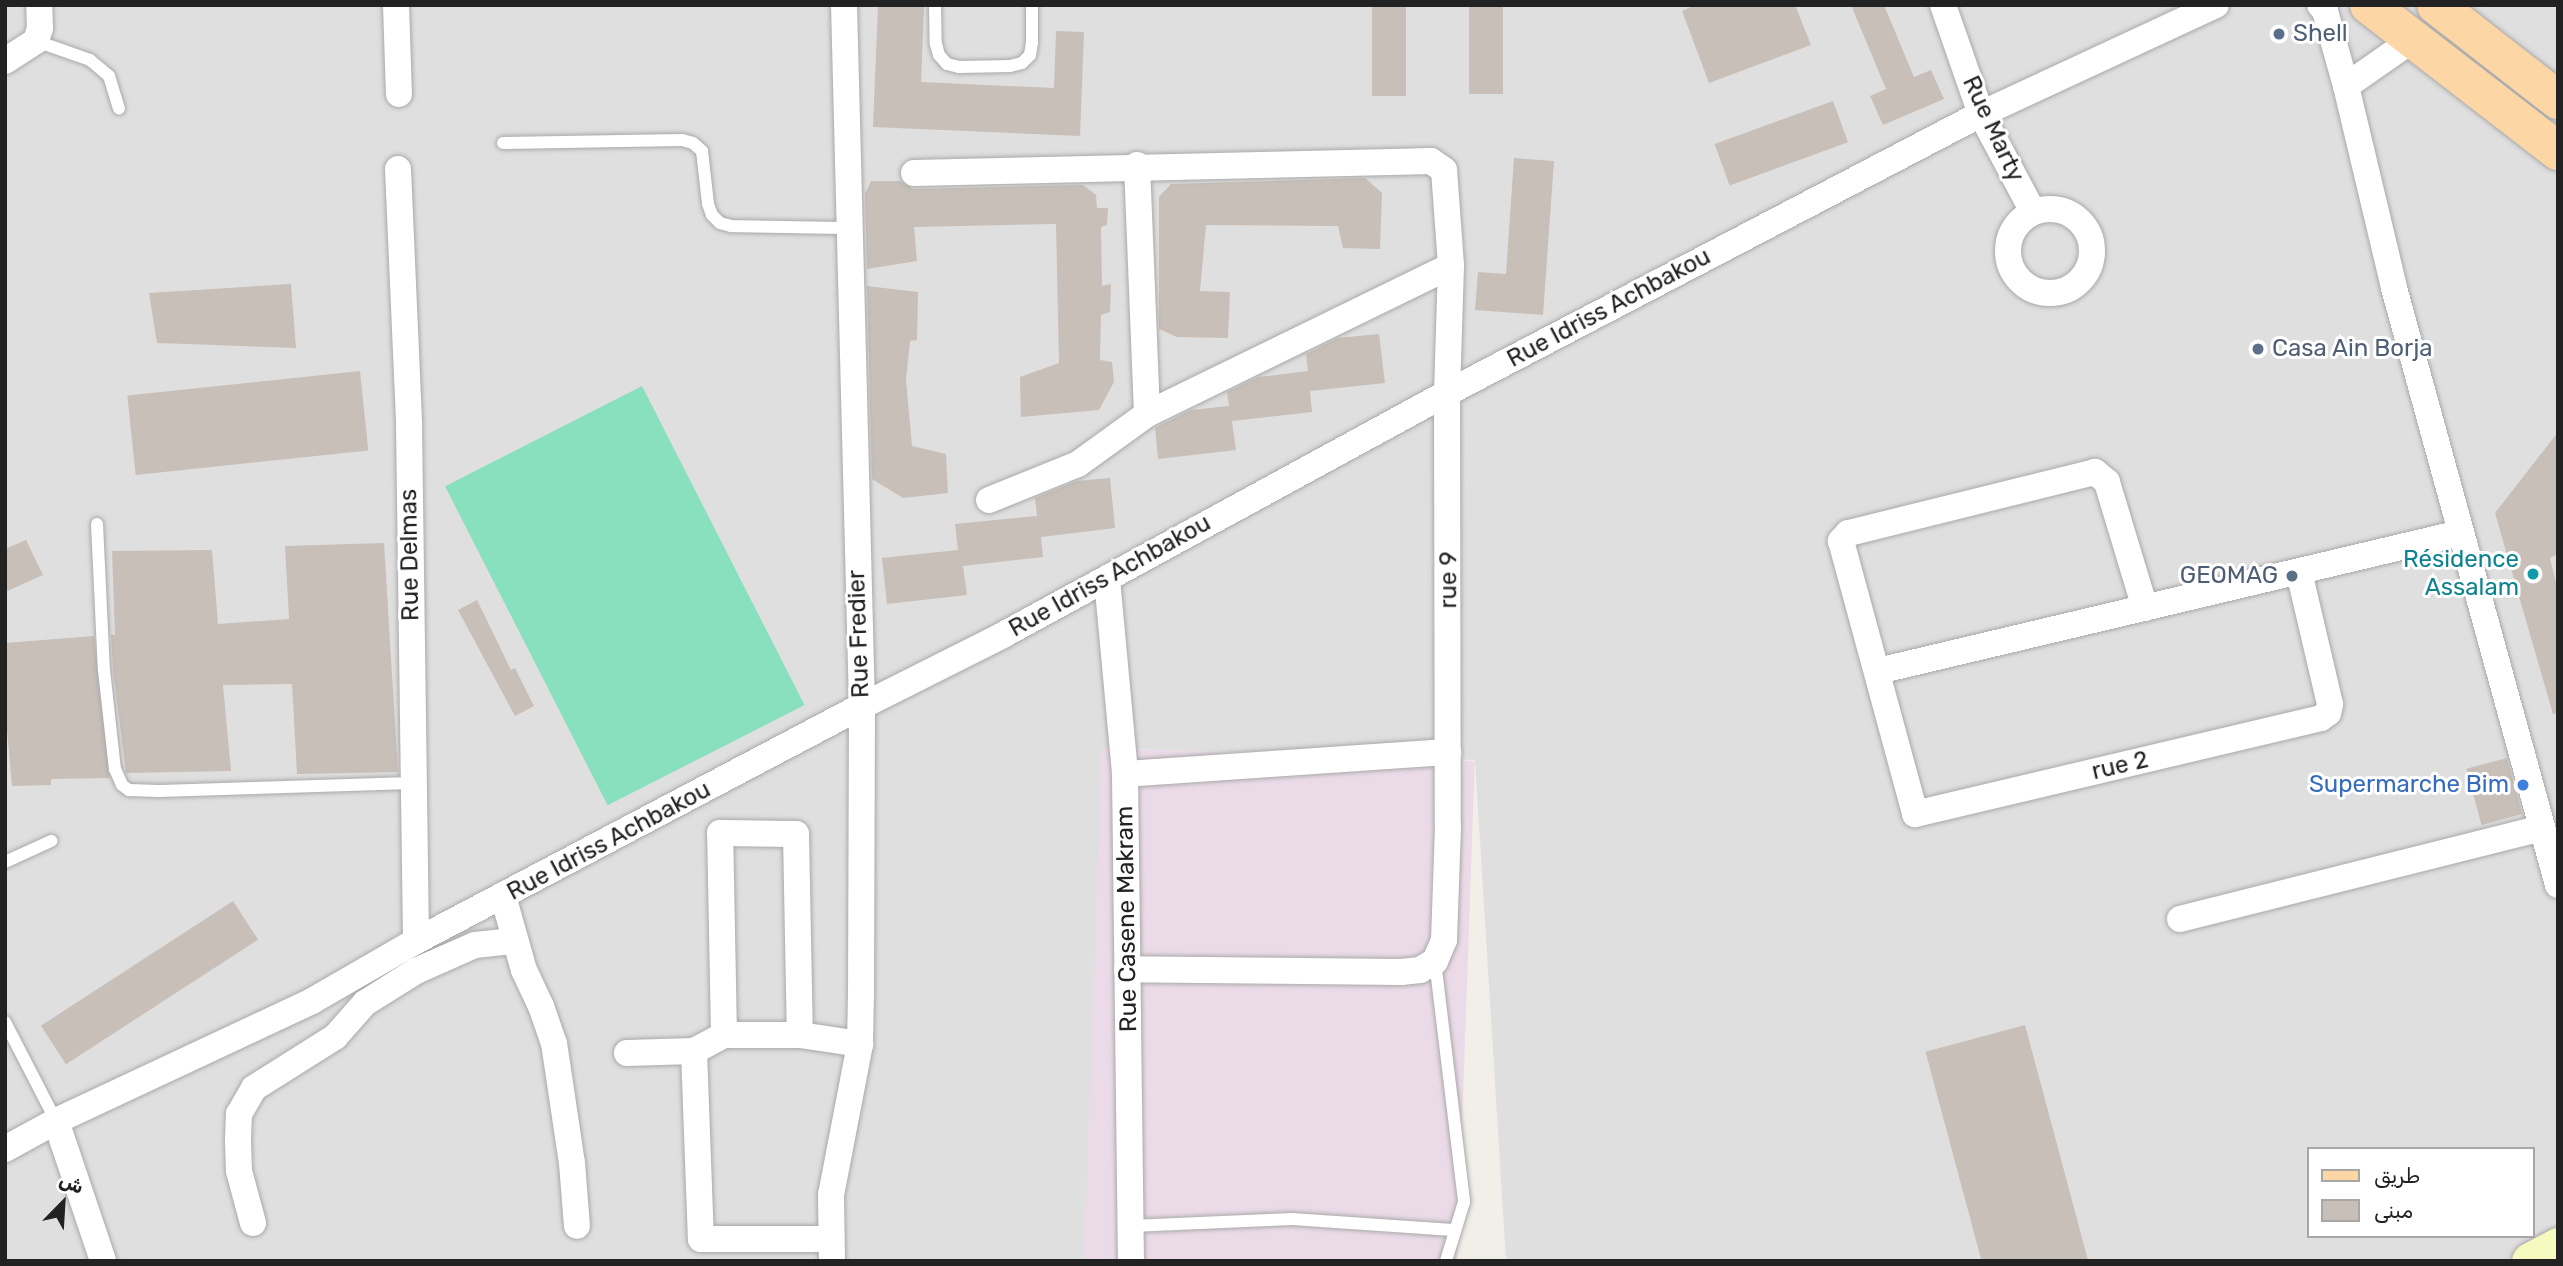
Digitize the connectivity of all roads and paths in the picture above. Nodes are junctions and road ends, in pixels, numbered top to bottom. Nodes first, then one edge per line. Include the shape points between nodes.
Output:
1 (39, 5) edge
2 (396, 5) edge
3 (844, 5) edge
4 (935, 5) edge
5 (1032, 5) edge
6 (1943, 5) edge
7 (2216, 5) edge
8 (2320, 5) edge
9 (2369, 5) edge
10 (2436, 5) edge
11 (2412, 40) junction
12 (36, 41) junction
13 (5, 61) edge
14 (2346, 86) junction
15 (399, 93) dead end
16 (2558, 100) edge
17 (119, 109) dead end
18 (1981, 114) junction
19 (503, 143) dead end
20 (2558, 151) edge
21 (1137, 165) junction
22 (398, 169) dead end
23 (914, 173) dead end
24 (2033, 212) dead end
25 (850, 228) junction
26 (1451, 266) junction
27 (1447, 393) junction
28 (1147, 414) junction
29 (989, 500) dead end
30 (97, 524) dead end
31 (2459, 533) junction
32 (2299, 572) junction
33 (1107, 579) junction
34 (2146, 608) junction
35 (1878, 671) junction
36 (862, 706) junction
37 (1448, 752) junction
38 (1125, 774) junction
39 (413, 783) junction
40 (2546, 817) edge
41 (51, 841) dead end
42 (5, 862) edge
43 (2558, 885) edge
44 (503, 896) junction
45 (2180, 919) dead end
46 (416, 941) junction
47 (514, 941) junction
48 (1435, 961) junction
49 (1128, 969) junction
50 (5, 1022) edge
51 (724, 1035) junction
52 (800, 1035) junction
53 (860, 1044) junction
54 (694, 1051) junction
55 (627, 1052) dead end
56 (56, 1121) junction
57 (5, 1149) edge
58 (253, 1223) dead end
59 (577, 1226) dead end
60 (1131, 1226) junction
61 (1453, 1230) junction
62 (2558, 1246) edge
63 (831, 1250) edge
64 (103, 1261) edge
65 (1131, 1261) edge
66 (1446, 1261) edge
67 (2530, 1261) edge

1 - 12 street
2 - 15 street
3 - 25 street, Rue Fredier
4 - 5 lane via 939,55 947,64 959,67 1021,63 1030,54
6 - 18 street, Rue Marty
7 - 18 street, Rue Idriss Achbakou
8 - 14 street
9 - 11 main road
10 - 16 main road
11 - 14 street
11 - 20 main road
12 - 13 street
12 - 17 lane via 100,68 109,76
14 - 31 street
18 - 24 street, Rue Marty
18 - 27 street, Rue Idriss Achbakou
19 - 25 lane via 682,140 702,151 708,204 720,223
21 - 23 street
21 - 26 street, rue 9 via 1431,161 1444,170
21 - 28 street
22 - 39 street, Rue Delmas via 409,425
25 - 36 street, Rue Fredier
26 - 27 street, rue 9
26 - 28 street
27 - 33 street, Rue Idriss Achbakou
27 - 37 street, rue 9
28 - 29 street via 1078,464
30 - 39 lane via 104,670 121,785 129,790 158,791
31 - 32 street
31 - 40 street
32 - 34 street
32 - 35 street, rue 2 via 2330,704 2321,718 1946,808 1912,812
33 - 36 street, Rue Idriss Achbakou
33 - 38 street, Rue Casene Makram
34 - 35 street
34 - 35 street via 2107,482 2095,472 1843,536
36 - 44 street, Rue Idriss Achbakou
36 - 53 street, Rue Fredier
37 - 38 street
37 - 48 street, rue 9 via 1444,940
38 - 49 street, Rue Casene Makram
39 - 46 street, Rue Delmas
40 - 43 street
40 - 45 street
41 - 42 lane
44 - 46 street, Rue Idriss Achbakou
44 - 47 street
46 - 56 street, Rue Idriss Achbakou via 312,1001
47 - 58 street via 475,945 416,971 365,1003 335,1037 254,1088 239,1114 238,1140 239,1171
47 - 59 street via 554,1043
48 - 49 street via 1420,970 1401,972
48 - 61 lane via 1464,1202
49 - 60 street, Rue Casene Makram
50 - 56 lane
51 - 52 street
51 - 52 street via 720,833 796,834
51 - 54 street
52 - 53 street
53 - 63 street, Rue Fredier via 831,1195
54 - 55 street
54 - 63 street via 701,1239
56 - 57 street, Rue Idriss Achbakou
56 - 64 street
60 - 61 lane via 1292,1219
60 - 65 street, Rue Casene Makram
61 - 66 lane
62 - 67 street

